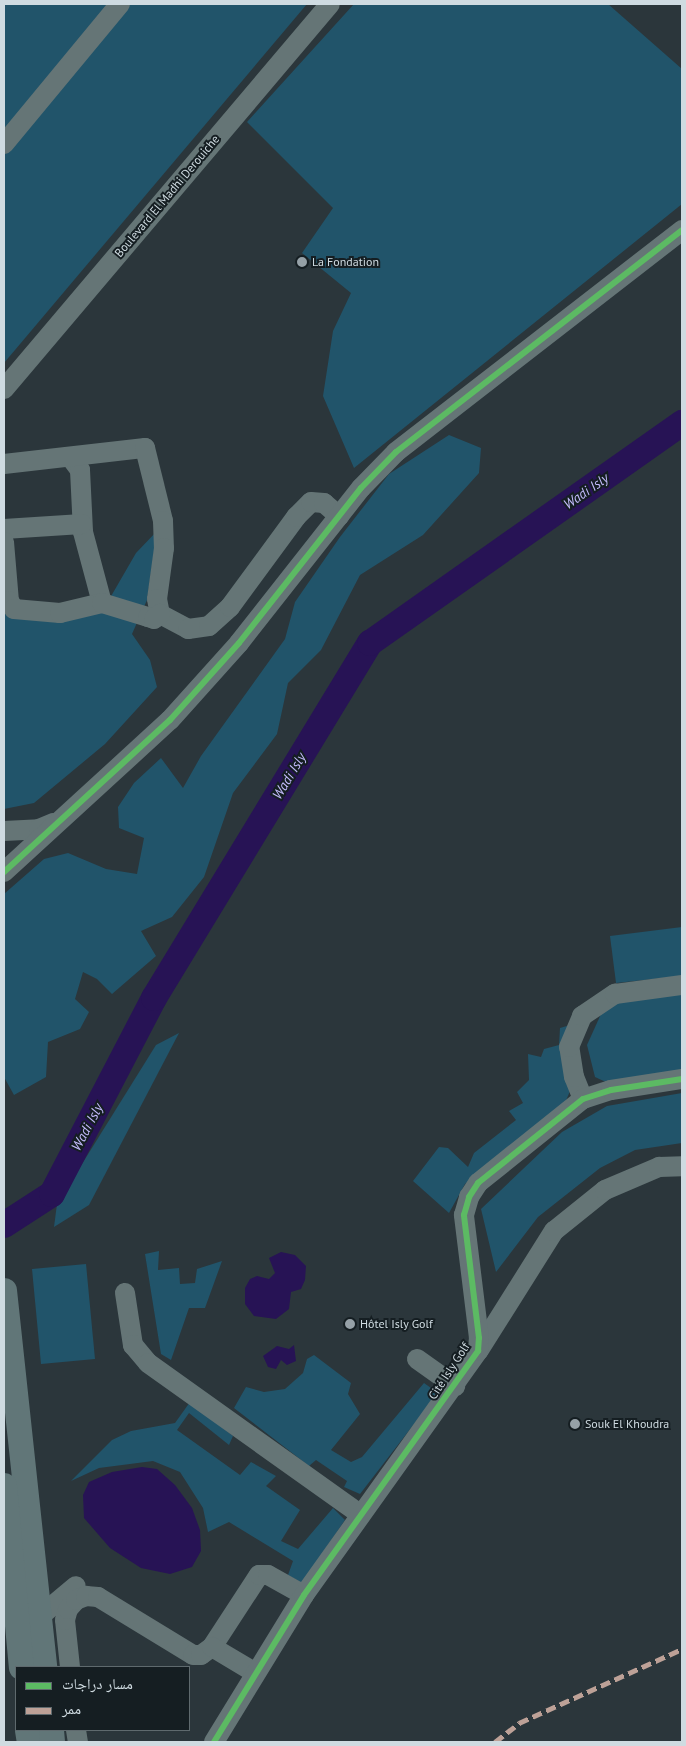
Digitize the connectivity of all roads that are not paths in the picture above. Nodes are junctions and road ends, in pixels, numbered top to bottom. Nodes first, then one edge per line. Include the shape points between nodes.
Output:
1 (120, 4) edge
2 (330, 4) edge
3 (4, 144) edge
4 (682, 230) edge
5 (4, 389) edge
6 (71, 458) junction
7 (4, 464) edge
8 (339, 516) junction
9 (82, 524) junction
10 (4, 529) edge
11 (4, 542) edge
12 (102, 603) junction
13 (160, 614) junction
14 (60, 820) junction
15 (4, 831) edge
16 (4, 872) edge
17 (682, 985) edge
18 (682, 1080) edge
19 (583, 1099) junction
20 (682, 1166) edge
21 (4, 1292) edge
22 (125, 1293) dead end
23 (478, 1351) junction
24 (417, 1359) dead end
25 (456, 1386) junction
26 (4, 1485) edge
27 (360, 1514) junction
28 (304, 1595) junction
29 (110, 1604) junction
30 (39, 1617) junction
31 (212, 1647) junction
32 (21, 1666) edge
33 (44, 1666) edge
34 (70, 1666) edge
35 (254, 1672) junction
36 (214, 1742) edge

1 - 3 street
2 - 5 street, Boulevard El Madhi Derouiche
4 - 8 street via 396,452
6 - 7 street
6 - 9 street via 80,470
6 - 13 street via 140,446 148,451 164,548 157,599
8 - 13 street via 317,501 304,507 230,608 209,626 188,629
8 - 14 street via 239,643 170,720
9 - 10 street
9 - 12 street
11 - 12 street via 9,601 14,609 60,614
12 - 13 street via 148,618 154,619
14 - 15 street via 39,829
14 - 16 street
17 - 19 street via 615,994 582,1016 569,1047 574,1077
18 - 19 street, Cité Isly Golf via 611,1090
19 - 23 street, Cité Isly Golf via 488,1174 469,1196 464,1215
20 - 23 street via 659,1168 605,1190 554,1231
21 - 30 main road
22 - 27 street via 133,1345 148,1363
23 - 25 street, Cité Isly Golf
24 - 25 street
25 - 27 street, Cité Isly Golf
26 - 32 main road
27 - 28 street, Cité Isly Golf
28 - 31 street via 268,1575 259,1575
28 - 35 street, Cité Isly Golf
29 - 30 street via 99,1589 88,1584 77,1586
29 - 31 street via 193,1655 201,1655
29 - 34 street via 98,1597 86,1596 76,1600 68,1609 65,1620
30 - 33 main road
31 - 35 street
35 - 36 street, Cité Isly Golf

